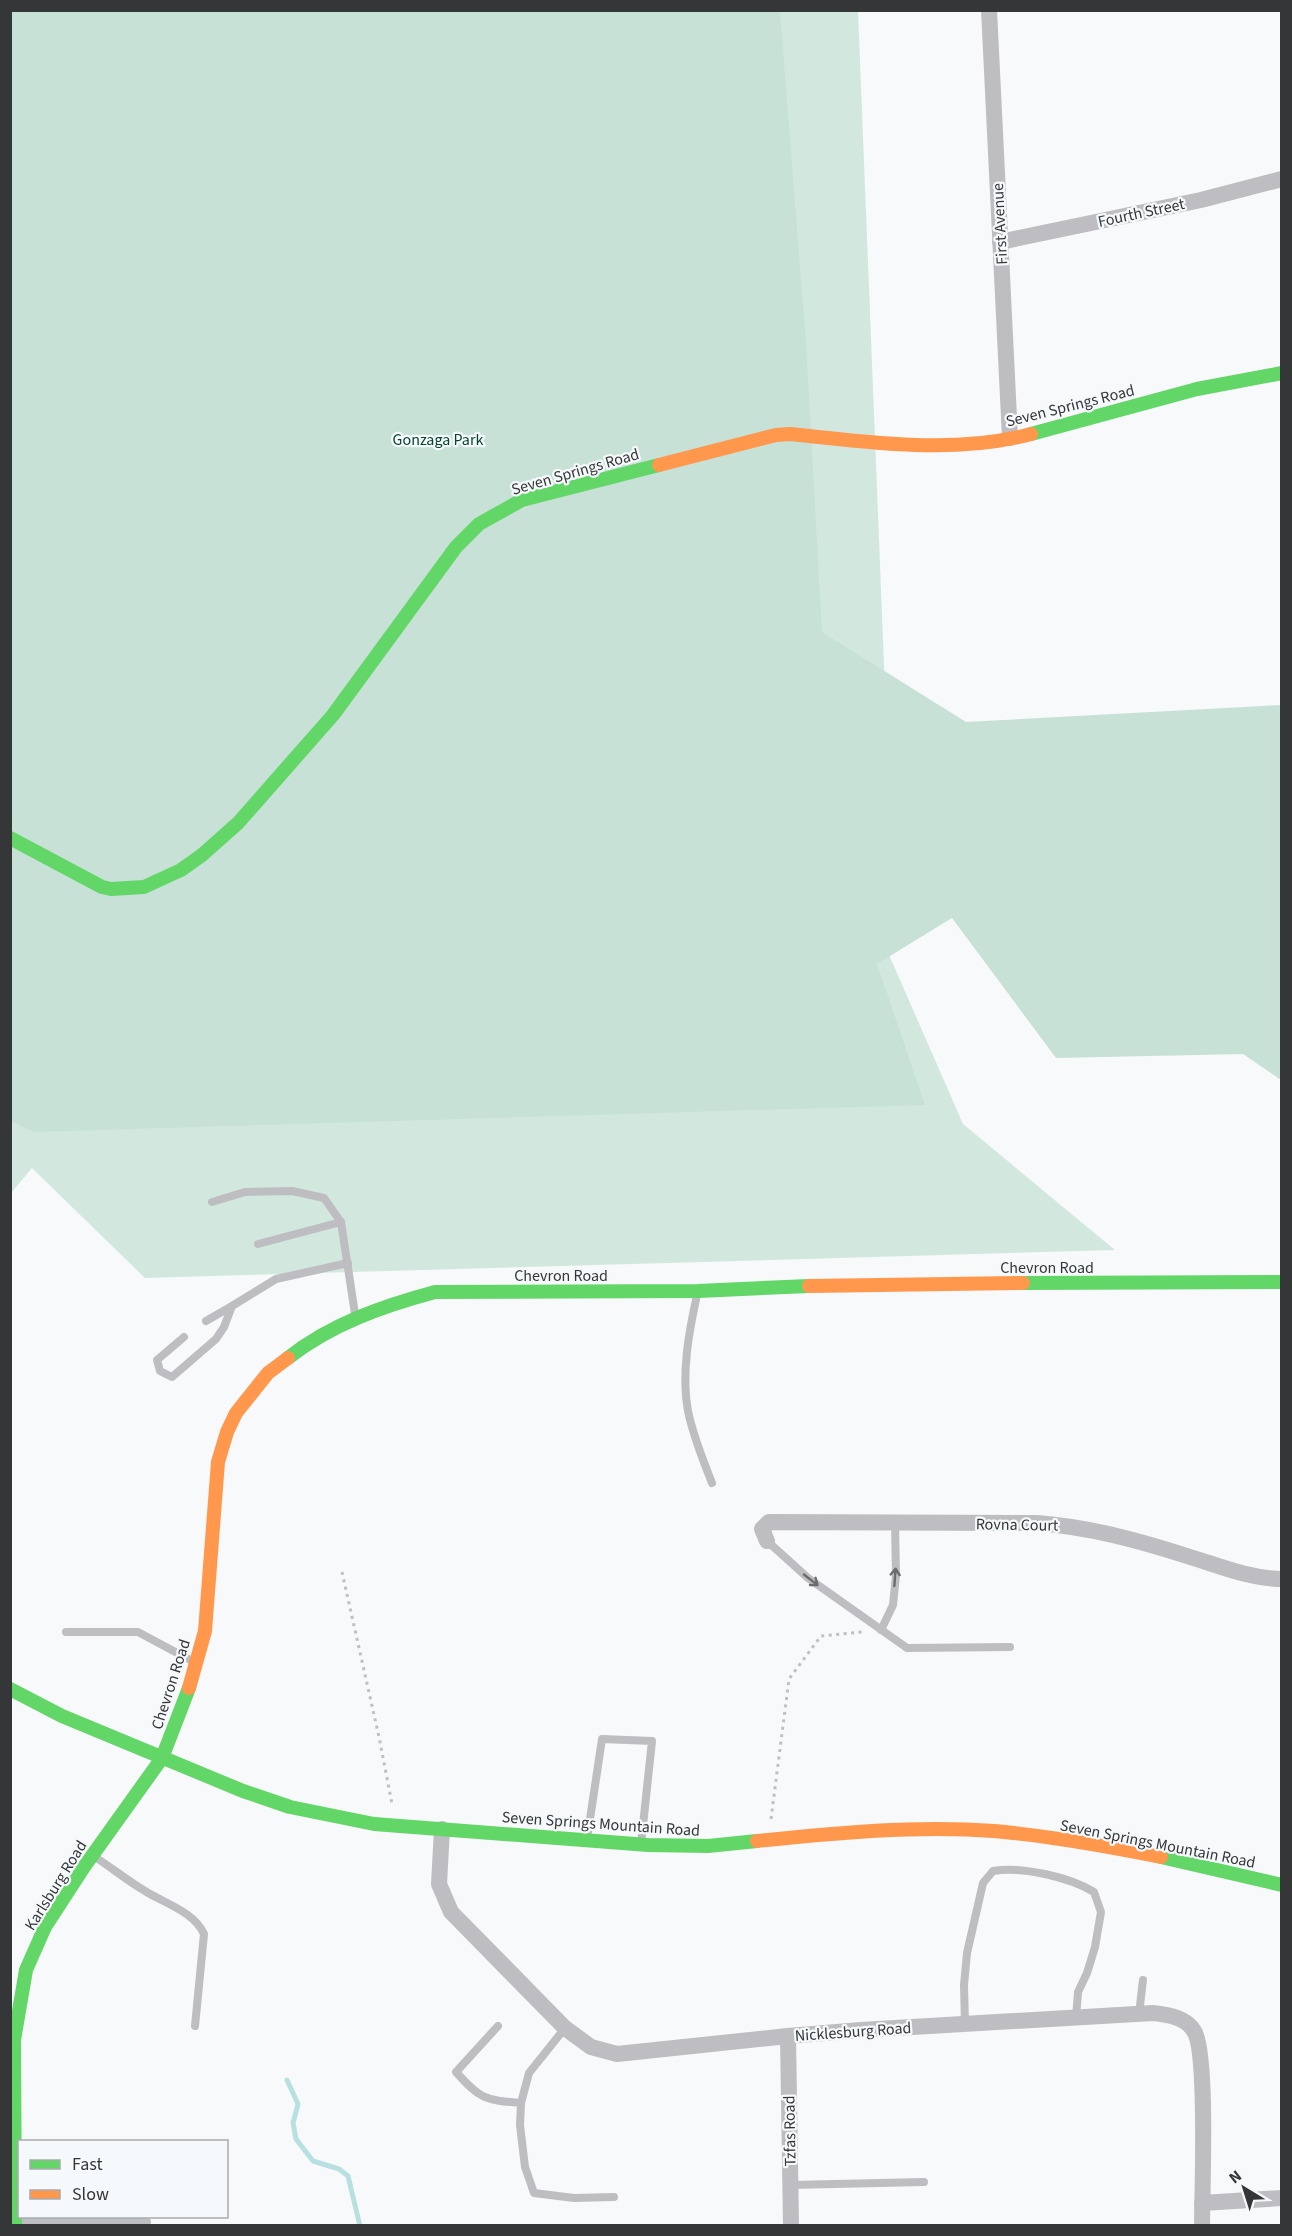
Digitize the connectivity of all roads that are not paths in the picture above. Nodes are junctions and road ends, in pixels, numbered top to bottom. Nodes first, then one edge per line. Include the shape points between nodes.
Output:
1 (989, 10) edge
2 (1281, 179) edge
3 (1000, 242) junction
4 (1281, 373) edge
5 (1010, 438) junction
6 (10, 838) edge
7 (212, 1202) dead end
8 (341, 1222) junction
9 (258, 1244) dead end
10 (348, 1263) junction
11 (1281, 1282) edge
12 (698, 1291) junction
13 (232, 1306) junction
14 (356, 1318) junction
15 (206, 1322) dead end
16 (184, 1337) dead end
17 (712, 1483) dead end
18 (895, 1522) junction
19 (767, 1541) joint
20 (1281, 1579) edge
21 (881, 1630) junction
22 (66, 1632) dead end
23 (1010, 1647) dead end
24 (197, 1664) junction
25 (10, 1689) edge
26 (162, 1758) junction
27 (442, 1829) junction
28 (587, 1840) junction
29 (641, 1844) junction
30 (92, 1855) junction
31 (1281, 1885) edge
32 (1143, 1980) dead end
33 (1139, 2014) junction
34 (1076, 2018) junction
35 (195, 2025) dead end
36 (965, 2025) junction
37 (498, 2026) dead end
38 (565, 2028) junction
39 (788, 2036) junction
40 (521, 2103) junction
41 (924, 2182) dead end
42 (790, 2185) junction
43 (614, 2197) dead end
44 (1281, 2198) edge
45 (1202, 2203) junction
46 (147, 2222) dead end
47 (15, 2223) edge
48 (791, 2226) edge
49 (1202, 2226) edge

1 - 3 street, First Avenue
2 - 3 street, Fourth Street
3 - 5 street, First Avenue
4 - 5 street, Seven Springs Road via 1197,389
5 - 6 street, Seven Springs Road via 955,446 776,435 522,500 479,524 456,547 333,715 237,823 181,870 144,887 111,889
7 - 8 lane via 245,1192 292,1191 324,1198
8 - 9 lane
8 - 10 lane
10 - 13 lane via 276,1279
10 - 14 lane
11 - 12 street, Chevron Road via 849,1284
12 - 14 street, Chevron Road via 435,1292
12 - 17 lane via 688,1344 688,1410
13 - 15 lane
13 - 16 lane via 216,1338 172,1377 160,1371 157,1360
14 - 24 street, Chevron Road via 325,1333 268,1373 236,1413 227,1432 218,1462 205,1631
18 - 19 street, Rovna Court via 769,1522 762,1529
18 - 20 street, Rovna Court via 1073,1525 1243,1573
21 -> 18 lane via 893,1605
19 -> 21 lane via 808,1578
21 - 23 lane via 907,1648
22 - 24 lane via 138,1632
24 - 26 street, Chevron Road
25 - 26 street, Seven Springs Mountain Road via 62,1716
26 - 27 street, Seven Springs Mountain Road via 290,1807 374,1824
26 - 30 street, Karlsburg Road
27 - 28 street, Seven Springs Mountain Road
27 - 38 street, Nicklesburg Road via 439,1884 451,1912
28 - 29 street, Seven Springs Mountain Road
28 - 29 lane via 602,1739 652,1741
29 - 31 street, Seven Springs Mountain Road via 708,1846 908,1829 993,1831 1078,1841
30 - 35 lane via 200,1925 204,1934
30 - 47 street, Karlsburg Road via 45,1928 26,1970 19,2002 14,2040
32 - 33 lane
33 - 34 street, Nicklesburg Road
33 - 45 street, Nicklesburg Road via 1170,2016 1185,2021 1196,2033 1202,2066
34 - 36 street, Nicklesburg Road
34 - 36 lane via 1078,1992 1087,1973 1101,1912 1094,1892 1078,1883 1010,1869 993,1871 983,1883 967,1953
36 - 39 street, Nicklesburg Road
37 - 40 lane via 456,2072 490,2101
38 - 39 street, Nicklesburg Road via 591,2047 617,2054
38 - 40 lane via 529,2073
39 - 42 street, Tzfas Road
40 - 43 lane via 525,2167 534,2193
41 - 42 lane
42 - 48 street, Tzfas Road
44 - 45 street
45 - 49 street, Nicklesburg Road
46 - 47 lane

